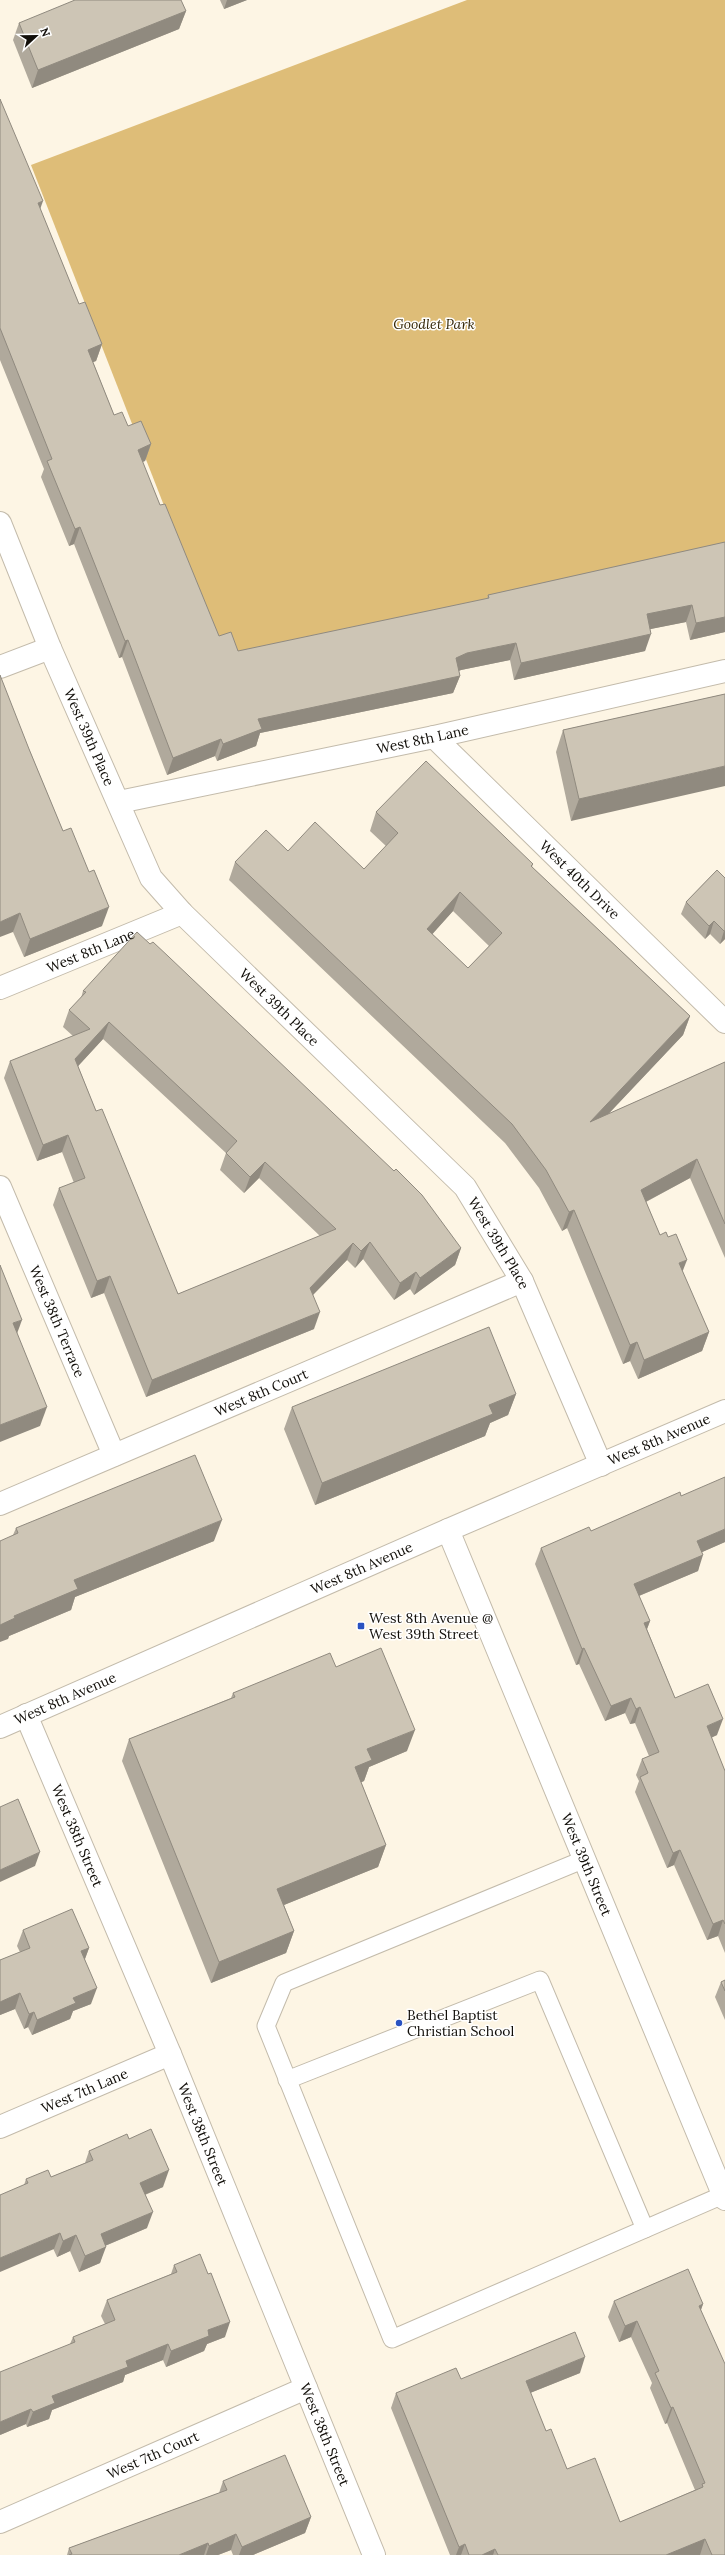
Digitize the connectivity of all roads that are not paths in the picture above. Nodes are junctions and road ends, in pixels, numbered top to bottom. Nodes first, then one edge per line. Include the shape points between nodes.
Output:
1 (0, 523) edge
2 (50, 648) junction
3 (0, 667) edge
4 (725, 671) edge
5 (434, 737) junction
6 (119, 802) junction
7 (182, 913) junction
8 (0, 988) edge
9 (725, 1022) edge
10 (0, 1187) edge
11 (522, 1281) junction
12 (725, 1411) edge
13 (114, 1455) junction
14 (601, 1465) junction
15 (0, 1504) edge
16 (448, 1530) junction
17 (26, 1715) junction
18 (0, 1726) edge
19 (585, 1860) junction
20 (170, 2054) junction
21 (287, 2080) junction
22 (0, 2127) edge
23 (724, 2197) edge
24 (645, 2229) junction
25 (306, 2388) junction
26 (0, 2522) edge
27 (374, 2555) edge

1 - 2 street, West 39th Place
2 - 3 street
2 - 6 street, West 39th Place
4 - 5 street, West 8th Lane
5 - 6 street, West 8th Lane
5 - 9 street, West 40th Drive
6 - 7 street, West 39th Place via 151,878
7 - 8 street, West 8th Lane
7 - 11 street, West 39th Place via 465,1187
10 - 13 street, West 38th Terrace
11 - 13 street, West 8th Court
11 - 14 street, West 39th Place
12 - 14 street, West 8th Avenue
13 - 15 street, West 8th Court
14 - 16 street, West 8th Avenue
16 - 17 street, West 8th Avenue
16 - 19 street, West 39th Street
17 - 18 street, West 8th Avenue
17 - 20 street, West 38th Street
19 - 21 lane via 284,1983 266,2026
19 - 23 street, West 39th Street
20 - 22 street, West 7th Lane
20 - 25 street, West 38th Street
21 - 24 lane via 540,1980
21 - 24 lane via 392,2339
23 - 24 lane
25 - 26 street, West 7th Court
25 - 27 street, West 38th Street

